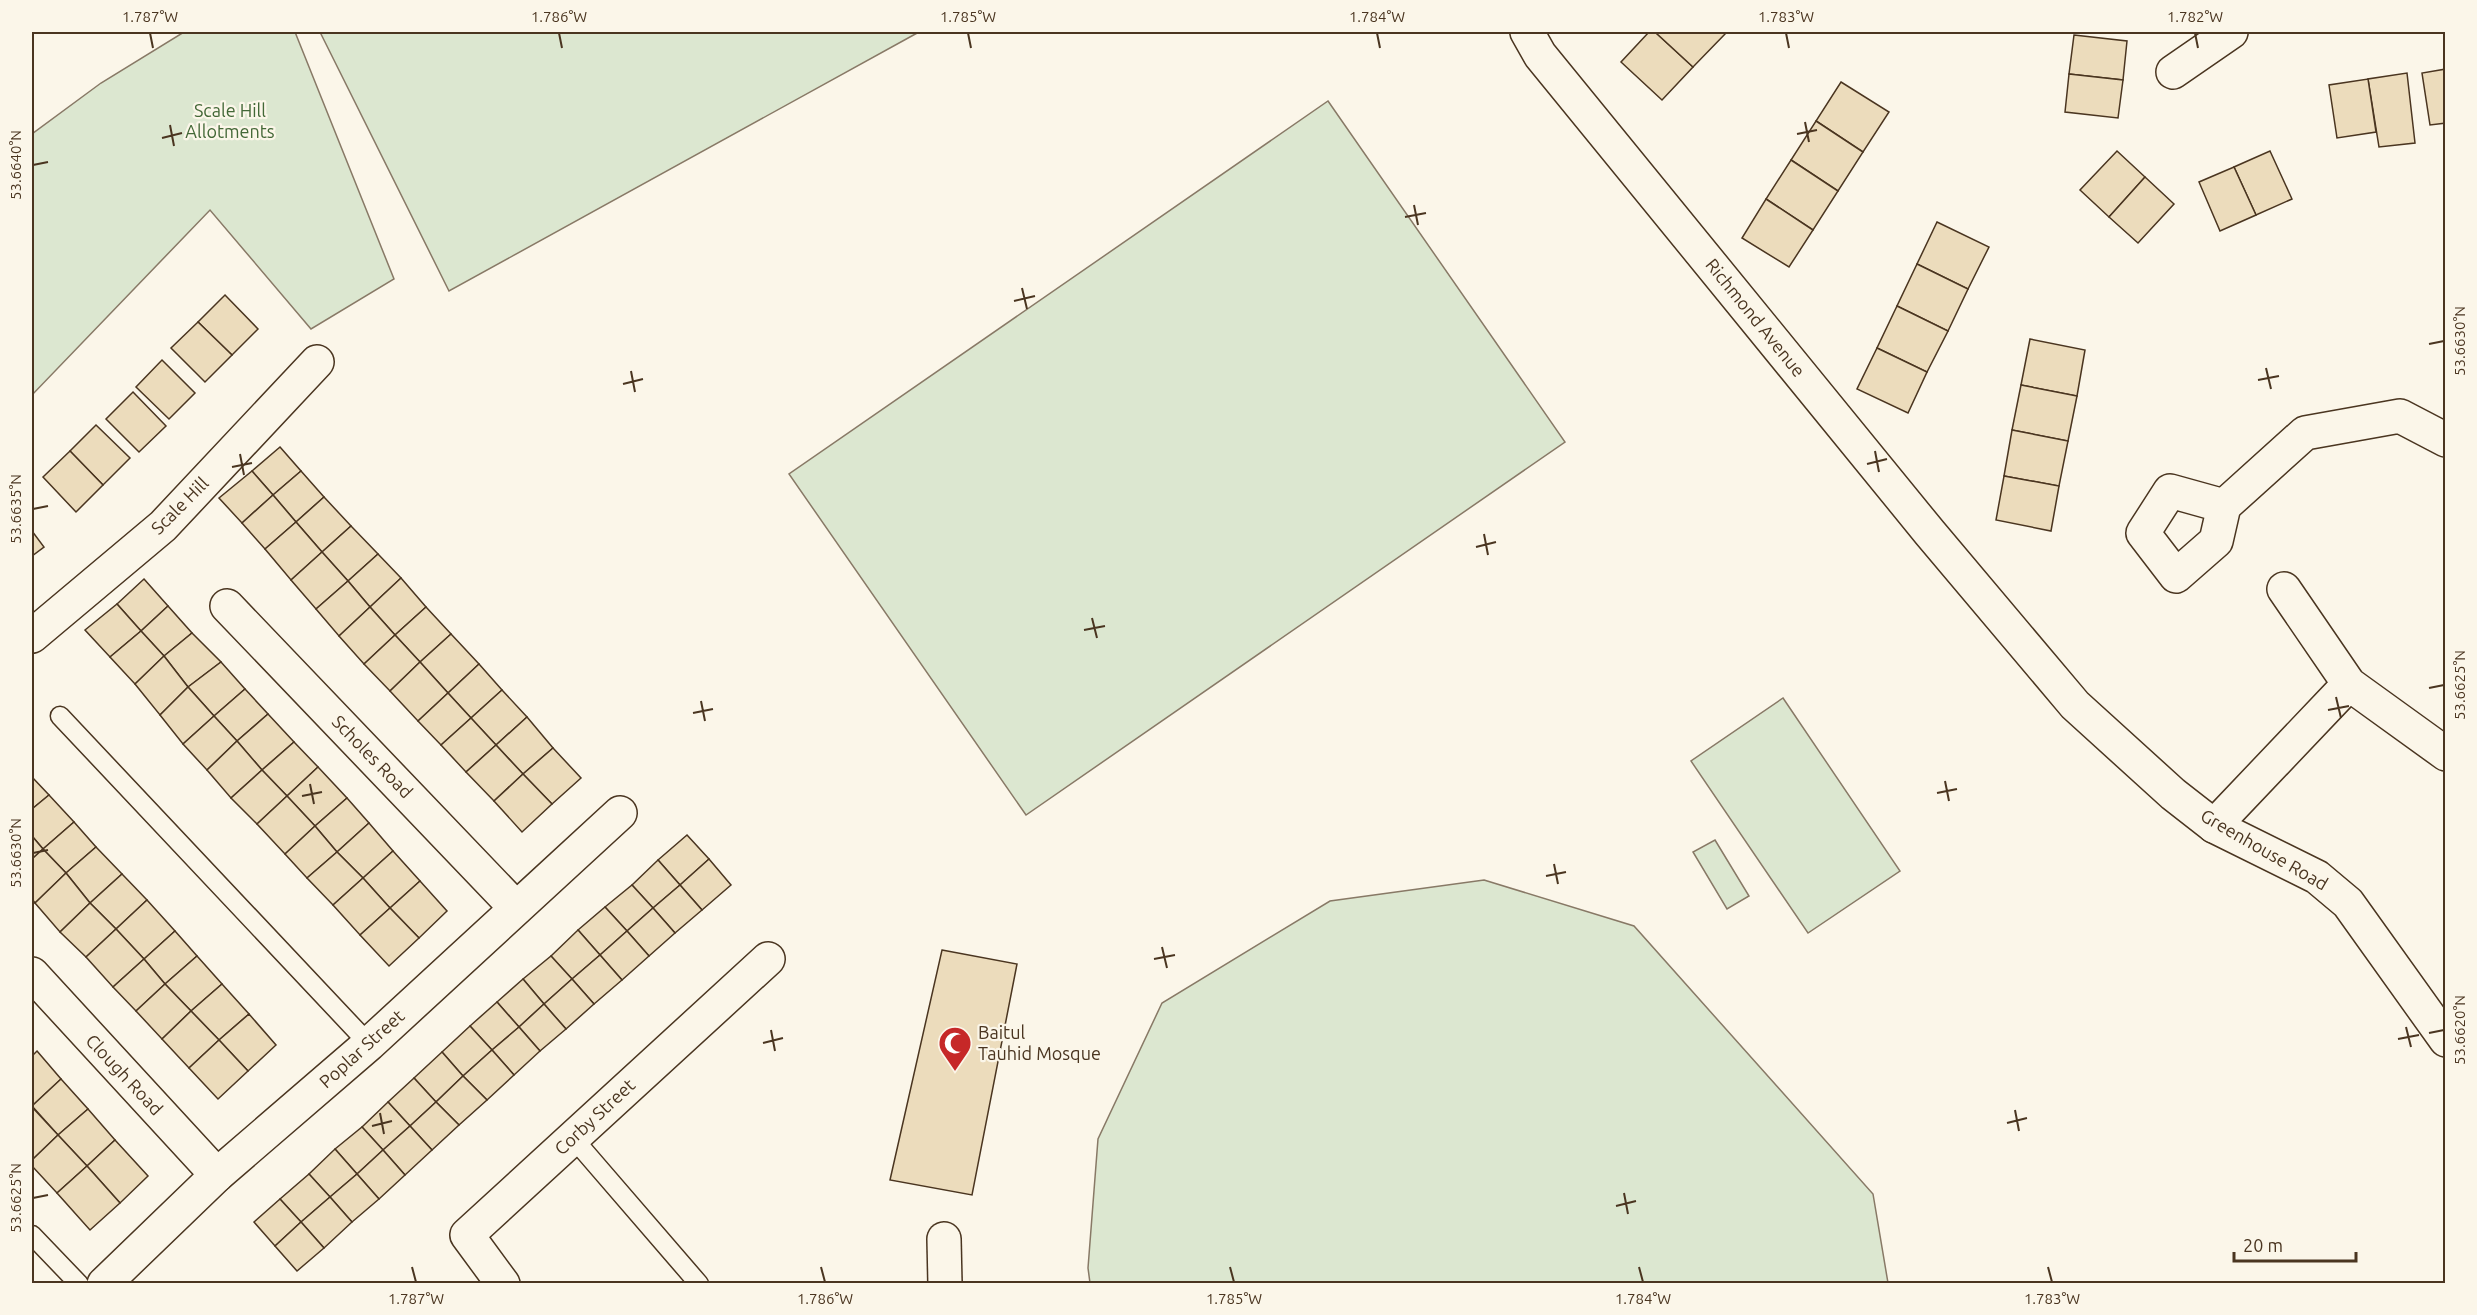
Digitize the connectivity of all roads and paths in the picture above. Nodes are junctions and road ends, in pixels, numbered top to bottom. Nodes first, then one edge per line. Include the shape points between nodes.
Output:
1 (1527, 32) edge
2 (2232, 32) edge
3 (2173, 72) dead end
4 (317, 362) dead end
5 (2445, 440) edge
6 (2224, 506) dead end
7 (2284, 589) dead end
8 (1987, 601) joint
9 (227, 606) dead end
10 (32, 636) edge
11 (2349, 684) junction
12 (60, 716) dead end
13 (2445, 754) edge
14 (620, 813) dead end
15 (2214, 826) junction
16 (516, 908) junction
17 (768, 959) dead end
18 (32, 974) edge
19 (2445, 1040) edge
20 (369, 1044) junction
21 (573, 1138) junction
22 (217, 1175) junction
23 (32, 1235) edge
24 (944, 1239) dead end
25 (79, 1284) edge
26 (104, 1284) edge
27 (503, 1284) edge
28 (699, 1284) edge
29 (945, 1284) edge

1 - 8 street, Richmond Avenue via 1539,55
2 - 3 street
4 - 10 street, Scale Hill via 163,526
5 - 6 street via 2400,416 2305,433
7 - 11 street
8 - 15 street, Greenhouse Road via 2075,705
9 - 16 street, Scholes Road
11 - 13 street
11 - 15 street
12 - 20 lane
14 - 16 street, Poplar Street
15 - 19 street, Greenhouse Road via 2317,877 2348,903
16 - 20 street, Poplar Street
17 - 21 street, Corby Street
18 - 22 street, Clough Road
20 - 22 street, Poplar Street
21 - 27 street, Corby Street via 467,1235
21 - 28 lane
22 - 26 street, Poplar Street
23 - 25 lane
24 - 29 street

